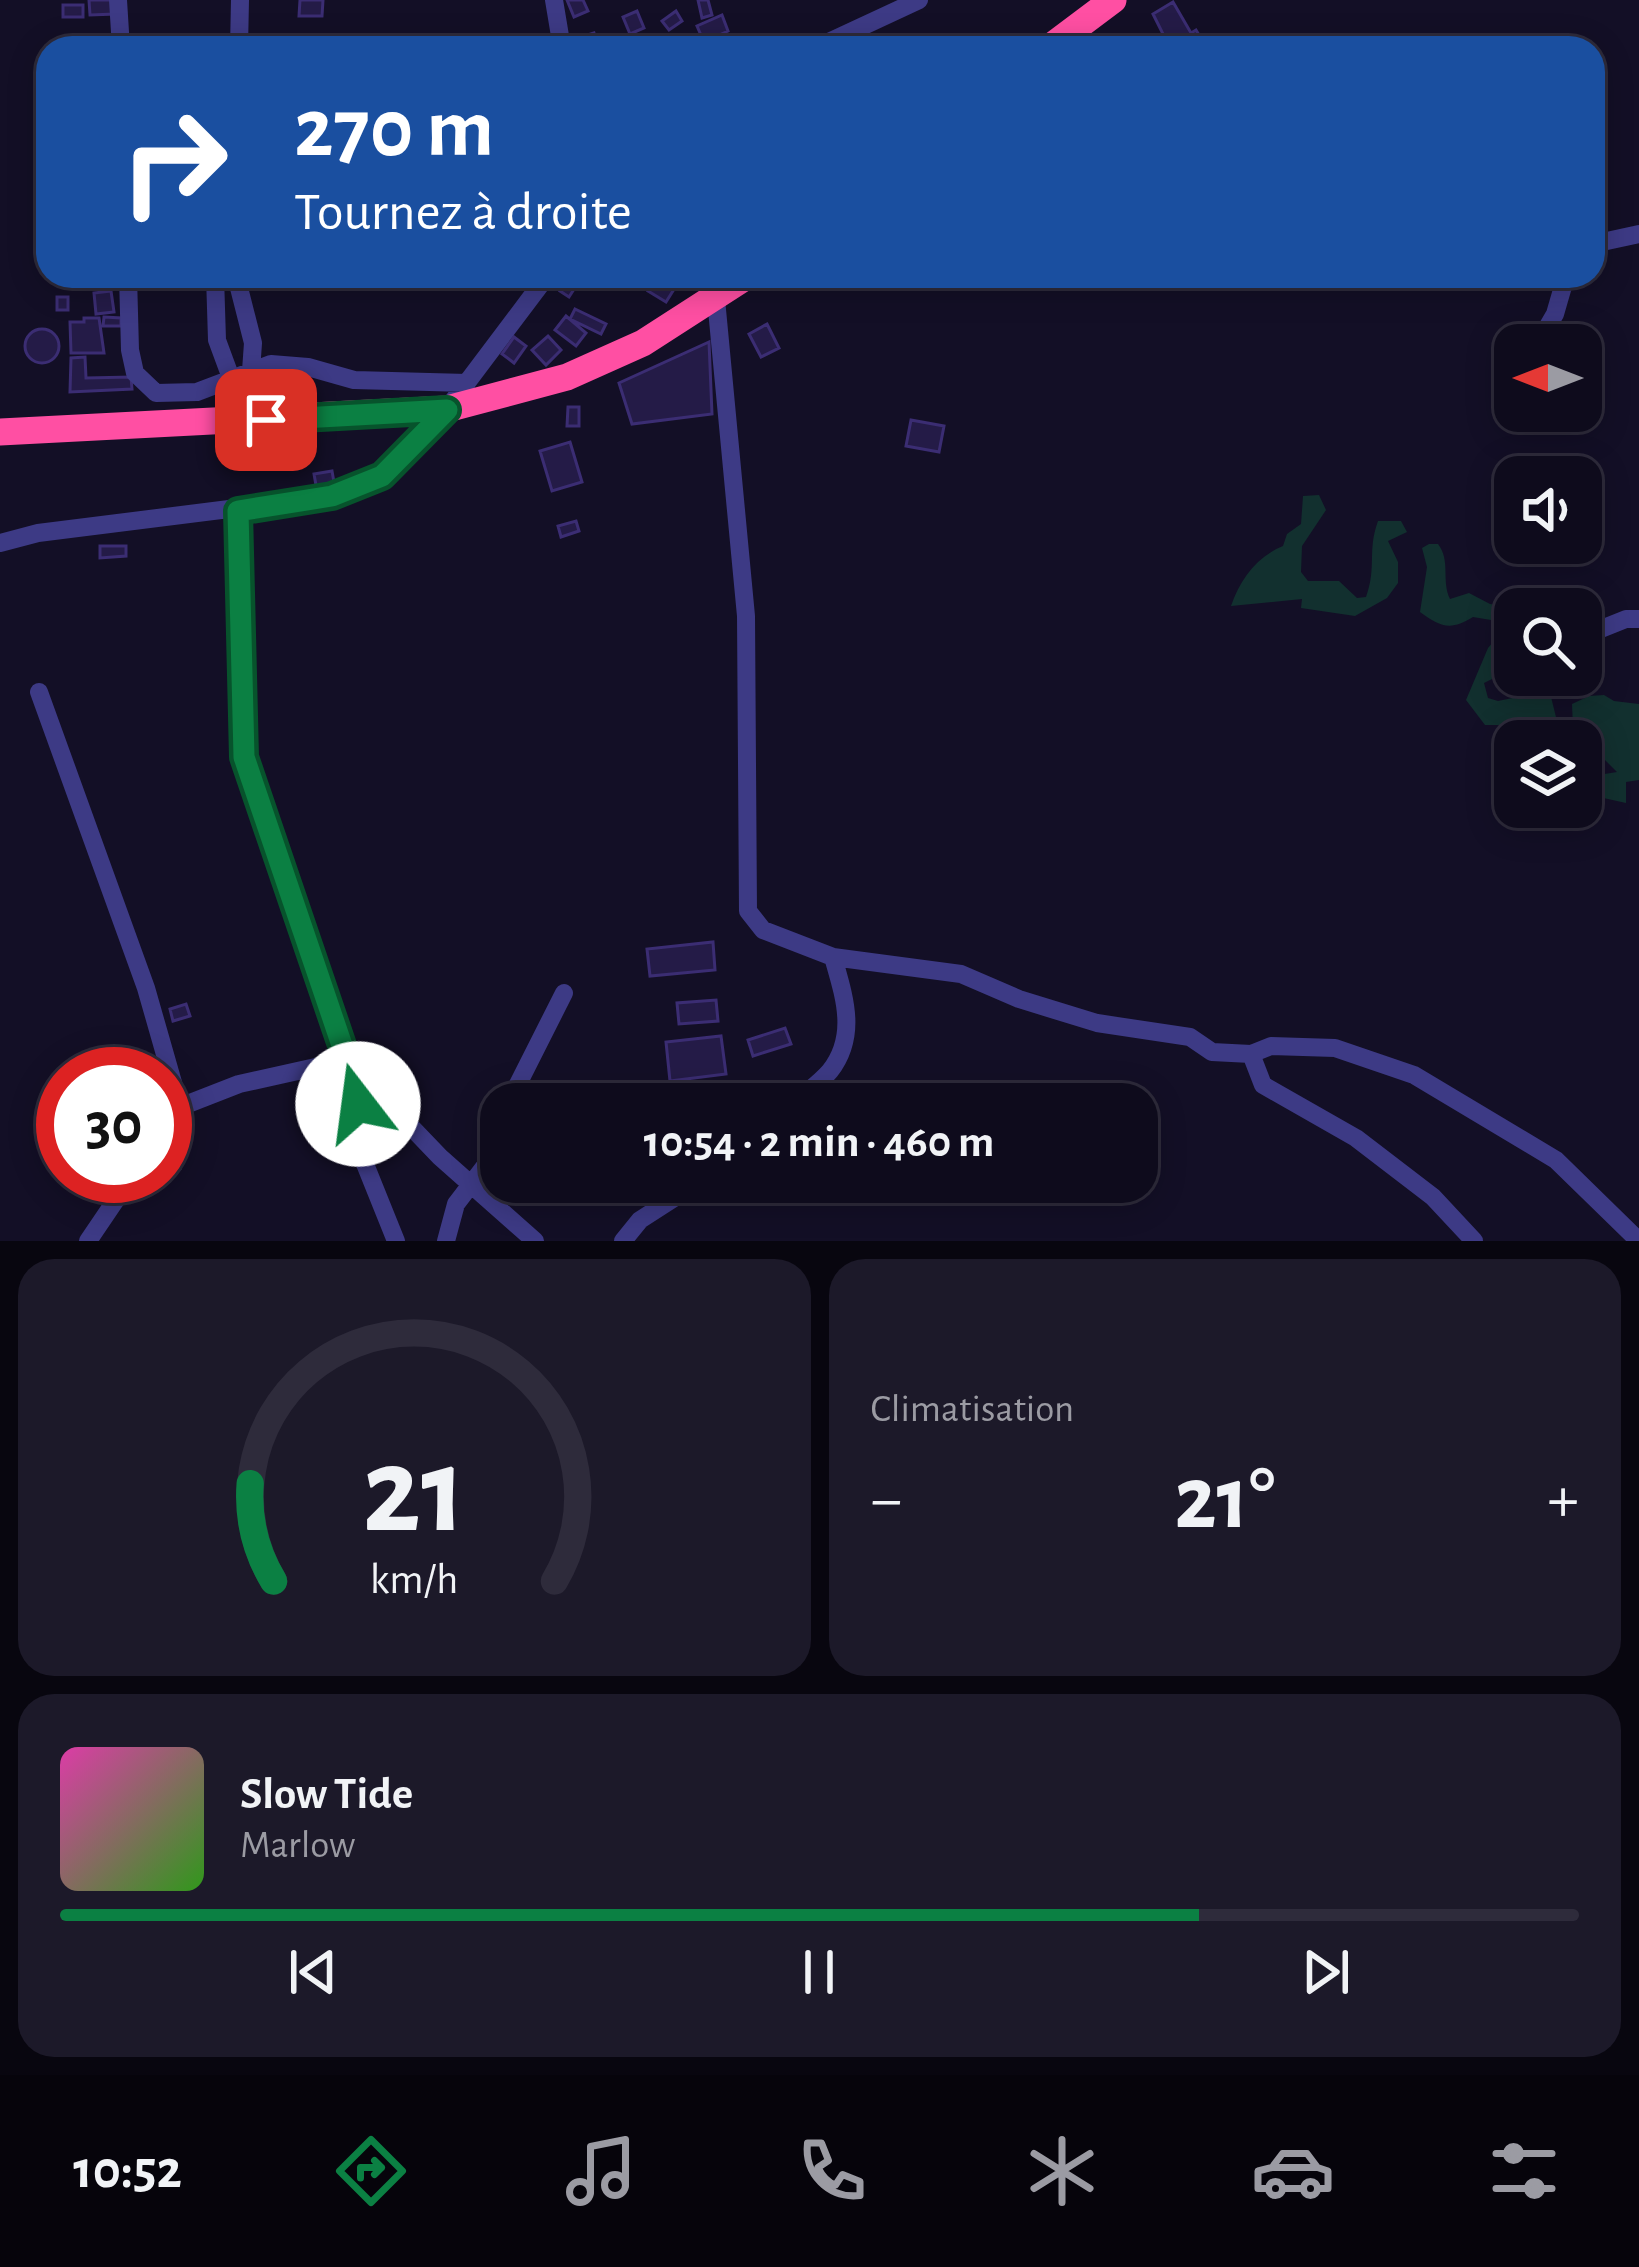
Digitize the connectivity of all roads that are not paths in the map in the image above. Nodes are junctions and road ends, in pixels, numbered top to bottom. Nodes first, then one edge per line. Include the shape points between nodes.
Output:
1 (118, 0) edge
2 (240, 0) edge
3 (554, 0) edge
4 (919, 0) edge
5 (1113, 0) edge
6 (120, 36) edge
7 (239, 36) edge
8 (560, 36) edge
9 (842, 36) edge
10 (1065, 36) edge
11 (1639, 234) edge
12 (1605, 241) edge
13 (128, 288) edge
14 (215, 288) edge
15 (239, 288) edge
16 (538, 288) edge
17 (731, 288) edge
18 (1563, 288) edge
19 (716, 299) junction
20 (1550, 324) edge
21 (251, 371) junction
22 (231, 378) junction
23 (467, 383) junction
24 (447, 410) junction
25 (0, 432) edge
26 (238, 511) junction
27 (0, 543) edge
28 (1639, 619) edge
29 (1602, 629) edge
30 (39, 692) dead end
31 (833, 957) junction
32 (564, 993) dead end
33 (163, 1047) edge
34 (1252, 1054) junction
35 (347, 1060) junction
36 (519, 1083) edge
37 (817, 1083) edge
38 (192, 1102) edge
39 (480, 1173) edge
40 (471, 1186) junction
41 (114, 1203) edge
42 (666, 1203) edge
43 (88, 1241) edge
44 (396, 1241) edge
45 (446, 1241) edge
46 (535, 1241) edge
47 (623, 1241) edge
48 (1474, 1241) edge
49 (1639, 1241) edge

1 - 6 street
2 - 7 street
3 - 8 street
4 - 9 street
5 - 10 highway
11 - 12 street
13 - 22 street via 136,373 156,393 197,392
14 - 22 street via 217,340
15 - 21 street
16 - 23 street
17 - 19 highway
18 - 20 street
19 - 24 highway via 567,377
19 - 31 street via 746,616 748,911 763,930
21 - 22 street
21 - 23 street via 272,364 355,380
23 - 24 street
24 - 25 highway
24 - 26 street via 382,476 332,496
26 - 27 street
26 - 35 street via 244,757
28 - 29 street
30 - 33 street
31 - 34 street via 961,974 1097,1023
31 - 37 street via 848,1012 845,1044
32 - 36 street
34 - 48 street via 1263,1084 1356,1138
34 - 49 street via 1271,1046 1335,1048 1414,1075 1556,1160
35 - 38 street
35 - 40 street
35 - 44 street via 365,1164
39 - 40 street
40 - 45 street via 456,1204
40 - 46 street
41 - 43 street
42 - 47 street

